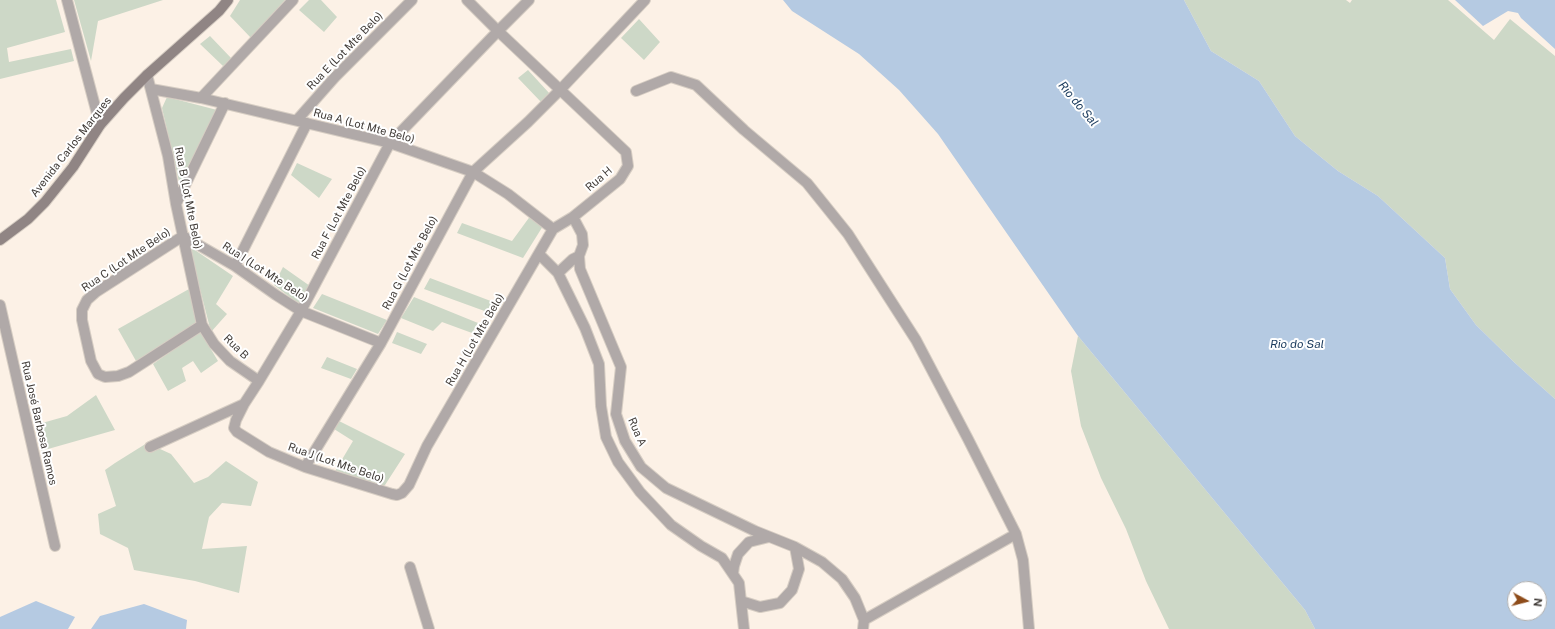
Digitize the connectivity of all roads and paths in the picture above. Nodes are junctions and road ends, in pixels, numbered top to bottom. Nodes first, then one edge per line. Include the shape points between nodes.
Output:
1 (67, 0) edge
2 (228, 0) edge
3 (293, 0) edge
4 (412, 0) edge
5 (467, 0) edge
6 (529, 0) edge
7 (645, 0) edge
8 (498, 32) junction
9 (147, 75) junction
10 (151, 89) junction
11 (560, 90) junction
12 (636, 91) dead end
13 (201, 98) junction
14 (225, 104) junction
15 (296, 120) junction
16 (307, 123) junction
17 (100, 125) junction
18 (390, 143) junction
19 (473, 172) junction
20 (176, 204) junction
21 (573, 217) junction
22 (553, 229) junction
23 (183, 236) junction
24 (0, 240) edge
25 (539, 254) junction
26 (579, 256) junction
27 (235, 266) junction
28 (558, 273) junction
29 (0, 305) edge
30 (301, 311) junction
31 (202, 326) junction
32 (381, 343) junction
33 (259, 381) junction
34 (244, 404) junction
35 (234, 429) joint
36 (150, 447) dead end
37 (305, 467) junction
38 (409, 484) joint
39 (737, 522) junction
40 (1016, 534) junction
41 (769, 537) junction
42 (749, 542) junction
43 (55, 546) dead end
44 (795, 547) junction
45 (738, 554) junction
46 (722, 558) junction
47 (410, 567) dead end
48 (733, 574) junction
49 (741, 601) junction
50 (863, 625) edge
51 (429, 629) edge
52 (744, 629) edge
53 (1030, 629) edge

1 - 17 street
2 - 9 street, Avenida Carlos Marques
3 - 13 street
4 - 15 street, Rua E (Lot Mte Belo)
5 - 8 street
6 - 8 street, Rua F (Lot Mte Belo)
7 - 11 street, Rua G (Lot Mte Belo)
8 - 11 street
8 - 18 street, Rua F (Lot Mte Belo)
9 - 10 street, Rua B (Lot Mte Belo)
9 - 17 street, Avenida Carlos Marques
10 - 13 street, Rua A (Lot Mte Belo)
10 - 20 street, Rua B (Lot Mte Belo) via 168,156
11 - 19 street, Rua G (Lot Mte Belo)
11 - 21 street, Rua H via 626,152 628,166 620,179
12 - 40 street via 670,77 696,85 744,130 808,183 848,234 916,340
13 - 14 street, Rua A (Lot Mte Belo)
14 - 15 street, Rua A (Lot Mte Belo)
14 - 20 street
15 - 16 street, Rua A (Lot Mte Belo)
16 - 18 street, Rua A (Lot Mte Belo)
16 - 27 street
17 - 24 street, Avenida Carlos Marques via 73,167 45,202
18 - 19 street, Rua A (Lot Mte Belo)
18 - 30 street, Rua F (Lot Mte Belo)
19 - 22 street, Rua A (Lot Mte Belo) via 508,194
19 - 32 street, Rua G (Lot Mte Belo)
20 - 23 street, Rua B (Lot Mte Belo)
21 - 22 street, Rua H (Lot Mte Belo)
21 - 26 street, Rua A via 582,234 583,245
22 - 25 street, Rua H (Lot Mte Belo)
23 - 27 street, Rua I (Lot Mte Belo)
23 - 31 street, Rua B (Lot Mte Belo)
23 - 31 street, Rua C (Lot Mte Belo) via 96,292 84,304 82,315 91,361 102,376 118,376 129,372
25 - 28 street
25 - 38 street, Rua H (Lot Mte Belo) via 427,446
26 - 28 street
26 - 39 street, Rua A via 580,269 620,367 616,414 625,441 641,467 666,488
27 - 30 street, Rua I (Lot Mte Belo)
28 - 46 street via 585,328 599,364 606,437 618,462 640,492 671,525
29 - 43 street, Rua José Barbosa Ramos
30 - 32 street, Rua I (Lot Mte Belo)
30 - 33 street, Rua F (Lot Mte Belo)
31 - 33 street, Rua B via 230,361
32 - 37 street, Rua G (Lot Mte Belo)
33 - 34 street, Rua F (Lot Mte Belo)
34 - 35 street, Rua F (Lot Mte Belo)
34 - 36 street
35 - 37 street, Rua J (Lot Mte Belo) via 269,452
37 - 38 street, Rua J (Lot Mte Belo) via 397,495
39 - 41 street, Rua A
39 - 42 street
40 - 50 street
40 - 53 street via 1023,560
41 - 42 street
41 - 44 street, Rua A
42 - 45 street
44 - 49 street via 799,569 792,590 780,603 760,607
44 - 50 street, Rua A via 822,562 842,579 855,598
45 - 46 street
45 - 48 street
46 - 48 street
47 - 51 street
48 - 49 street via 739,583
49 - 52 street

